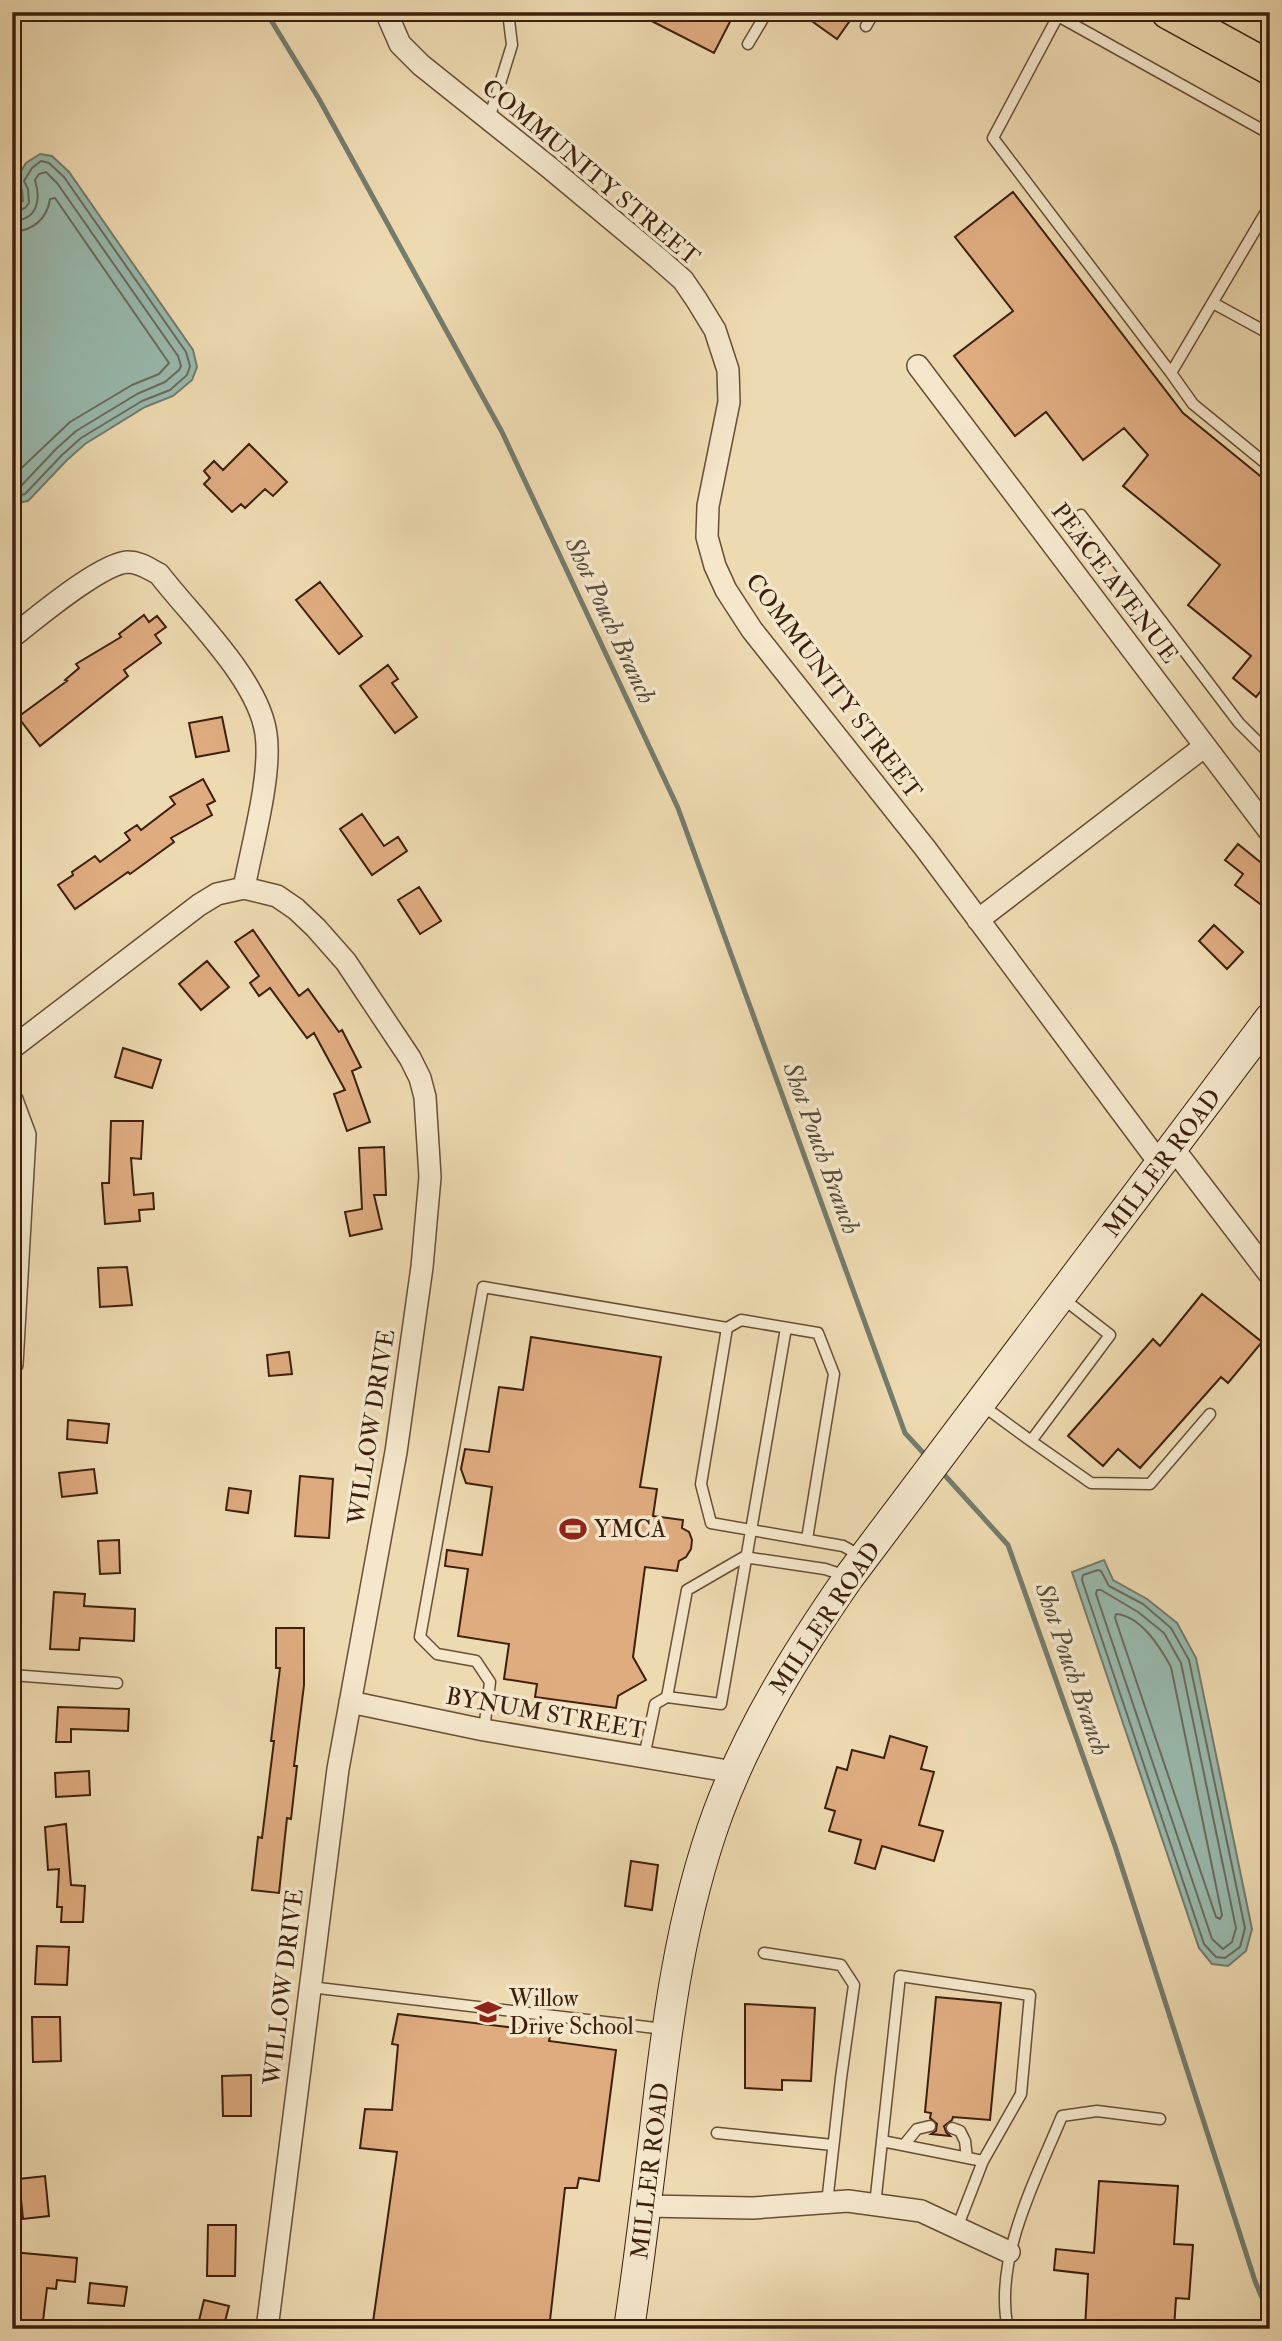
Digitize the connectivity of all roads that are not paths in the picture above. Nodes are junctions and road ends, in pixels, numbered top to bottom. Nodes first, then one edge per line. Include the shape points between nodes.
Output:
1 (386, 12) edge
2 (508, 12) edge
3 (767, 12) edge
4 (874, 12) edge
5 (1168, 12) edge
6 (1059, 14) edge
7 (866, 26) dead end
8 (748, 44) dead end
9 (1270, 68) edge
10 (489, 119) junction
11 (1270, 134) edge
12 (1270, 205) edge
13 (1213, 303) junction
14 (1270, 334) edge
15 (918, 366) dead end
16 (1171, 373) junction
17 (1270, 467) edge
18 (1081, 515) dead end
19 (13, 636) edge
20 (1205, 746) junction
21 (1270, 754) edge
22 (1270, 832) edge
23 (244, 888) junction
24 (978, 920) junction
25 (1270, 1018) edge
26 (12, 1048) edge
27 (12, 1100) edge
28 (1167, 1157) junction
29 (1270, 1275) edge
30 (1062, 1297) junction
31 (727, 1328) junction
32 (786, 1328) junction
33 (12, 1364) edge
34 (980, 1403) junction
35 (1210, 1414) dead end
36 (1031, 1441) junction
37 (750, 1529) junction
38 (807, 1539) junction
39 (744, 1557) junction
40 (856, 1568) junction
41 (12, 1675) edge
42 (117, 1683) dead end
43 (667, 1698) junction
44 (350, 1703) junction
45 (484, 1730) junction
46 (644, 1757) junction
47 (734, 1772) junction
48 (764, 1952) dead end
49 (310, 1987) junction
50 (667, 2029) junction
51 (1160, 2119) dead end
52 (929, 2126) dead end
53 (951, 2128) dead end
54 (717, 2133) dead end
55 (882, 2141) junction
56 (833, 2145) junction
57 (904, 2145) junction
58 (967, 2158) junction
59 (983, 2161) junction
60 (827, 2203) junction
61 (875, 2205) junction
62 (646, 2206) junction
63 (957, 2228) junction
64 (1009, 2252) junction
65 (267, 2329) edge
66 (629, 2329) edge
67 (1008, 2329) edge

1 - 10 street, COMMUNITY STREET via 400,44
2 - 10 lane via 512,45
3 - 8 lane
4 - 7 lane
5 - 9 highway
6 - 11 lane
6 - 16 lane via 993,138
10 - 24 street, COMMUNITY STREET via 683,280 715,330 725,354 729,402 708,506 707,537 715,566 752,630
12 - 13 lane
13 - 14 lane
13 - 16 lane
15 - 20 street, PEACE AVENUE
16 - 17 lane via 1193,404
18 - 21 lane via 1239,723
19 - 23 street via 114,566 130,562 159,574 254,694 265,725 264,781
20 - 22 street, PEACE AVENUE
20 - 24 street
23 - 26 street via 217,894 199,905
23 - 44 street, WILLOW DRIVE via 277,896 296,909 346,962 410,1058 425,1097 430,1177 422,1266 396,1452
24 - 28 street, COMMUNITY STREET
25 - 28 main road, MILLER ROAD
27 - 33 street via 25,1135
28 - 29 street, COMMUNITY STREET
28 - 30 main road, MILLER ROAD
30 - 34 main road, MILLER ROAD
30 - 36 lane via 1110,1335
31 - 32 lane via 741,1320
31 - 37 lane via 701,1484 711,1523
31 - 45 lane via 483,1287 420,1637 437,1654 476,1661 490,1682
32 - 37 lane
32 - 38 lane via 817,1333 834,1374
34 - 36 lane
34 - 40 main road, MILLER ROAD
35 - 36 lane via 1150,1485 1091,1483
37 - 38 lane
37 - 39 lane
38 - 40 lane via 844,1546
39 - 40 lane via 825,1569
39 - 43 lane via 687,1590
39 - 43 lane via 721,1704
40 - 47 main road, MILLER ROAD via 788,1666
41 - 42 lane
43 - 46 lane via 655,1704
44 - 45 street, BYNUM STREET
44 - 49 street, WILLOW DRIVE
45 - 46 street, BYNUM STREET
46 - 47 street, BYNUM STREET
47 - 50 main road, MILLER ROAD via 691,1902
48 - 56 lane via 841,1965 854,1985
49 - 50 lane
49 - 65 street, WILLOW DRIVE
50 - 62 main road, MILLER ROAD
51 - 64 lane via 1097,2111 1062,2116
52 - 57 lane via 917,2129
53 - 58 lane via 960,2131
54 - 56 lane
55 - 57 lane
55 - 59 lane via 900,1976 1030,1995 1021,2094
55 - 61 lane
56 - 60 lane
57 - 58 lane
58 - 59 lane
59 - 63 lane
60 - 61 street
60 - 62 street via 753,2208
61 - 63 street via 922,2211
62 - 66 main road, MILLER ROAD
63 - 64 street
64 - 67 lane via 1004,2313

